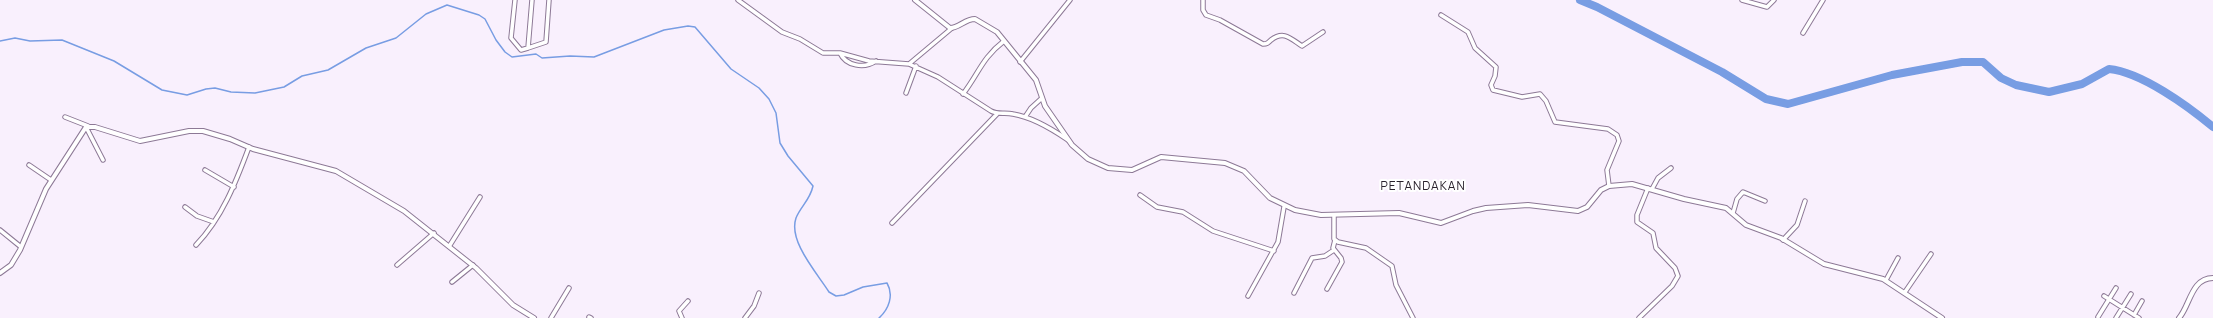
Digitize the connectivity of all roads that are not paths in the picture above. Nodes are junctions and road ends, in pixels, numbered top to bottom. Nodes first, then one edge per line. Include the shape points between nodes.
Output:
1 (515, 0) edge
2 (532, 0) edge
3 (549, 0) edge
4 (738, 0) edge
5 (915, 0) edge
6 (1070, 0) edge
7 (1203, 0) edge
8 (1742, 0) edge
9 (1774, 0) edge
10 (1821, 1) edge
11 (1441, 15) dead end
12 (952, 28) junction
13 (1323, 32) dead end
14 (1803, 33) dead end
15 (1004, 41) junction
16 (528, 48) junction
17 (840, 53) junction
18 (877, 60) junction
19 (1020, 62) junction
20 (909, 64) junction
21 (916, 66) junction
22 (906, 93) dead end
23 (963, 94) junction
24 (1042, 98) junction
25 (997, 114) junction
26 (65, 117) dead end
27 (1025, 117) junction
28 (87, 127) junction
29 (1068, 140) junction
30 (249, 147) junction
31 (103, 160) dead end
32 (29, 165) dead end
33 (1671, 168) dead end
34 (205, 170) dead end
35 (51, 180) junction
36 (1609, 186) junction
37 (234, 187) junction
38 (1650, 189) junction
39 (1140, 195) dead end
40 (480, 197) dead end
41 (1765, 201) dead end
42 (1805, 201) dead end
43 (1284, 206) junction
44 (184, 207) dead end
45 (1733, 213) junction
46 (1334, 215) junction
47 (214, 222) junction
48 (892, 223) dead end
49 (0, 230) edge
50 (434, 234) junction
51 (1335, 240) junction
52 (1783, 240) junction
53 (196, 245) dead end
54 (450, 246) junction
55 (21, 247) junction
56 (1334, 250) junction
57 (1274, 251) junction
58 (1931, 254) dead end
59 (1898, 258) dead end
60 (397, 265) dead end
61 (473, 266) junction
62 (0, 273) edge
63 (2213, 278) edge
64 (1886, 280) junction
65 (452, 282) dead end
66 (569, 288) dead end
67 (2116, 288) dead end
68 (1327, 289) dead end
69 (1905, 292) junction
70 (759, 293) dead end
71 (1294, 293) dead end
72 (2130, 294) dead end
73 (1248, 296) dead end
74 (2104, 296) dead end
75 (2109, 299) junction
76 (688, 301) dead end
77 (2142, 301) dead end
78 (2122, 308) junction
79 (2134, 315) junction
80 (2098, 317) edge
81 (534, 318) edge
82 (551, 318) edge
83 (682, 318) edge
84 (745, 318) edge
85 (1414, 318) edge
86 (1639, 318) edge
87 (1942, 318) edge
88 (2116, 318) edge
89 (2139, 318) edge
90 (2179, 318) edge

1 - 16 street via 511,38 520,50
2 - 16 street
3 - 16 street via 546,42
4 - 17 street via 782,32 823,53
5 - 12 street
6 - 19 street
7 - 13 street via 1206,15 1263,44 1284,35 1302,46
8 - 9 street via 1767,7
10 - 14 street
11 - 36 street via 1468,32 1475,48 1496,67 1491,85 1493,90 1522,97 1540,94 1555,122 1608,129 1615,133 1618,144 1607,170
12 - 15 street via 966,20 975,19 992,28
12 - 20 street
15 - 19 street
15 - 23 street via 980,65 976,77
17 - 18 street via 863,60
17 - 18 street via 847,62 859,65
18 - 20 street
19 - 24 street via 1038,83
20 - 21 street
21 - 22 street
21 - 23 street
23 - 25 street
24 - 27 street
24 - 29 street
25 - 27 street
25 - 48 street
26 - 28 street
27 - 29 street
28 - 30 street via 140,141 197,130 225,137
28 - 31 street
28 - 35 street
29 - 43 street via 1088,159 1115,170 1132,170 1161,157 1225,163 1244,171 1270,198
30 - 37 street
30 - 50 street via 336,171 398,207
32 - 35 street
33 - 38 street via 1658,178
34 - 37 street
35 - 55 street
36 - 38 street via 1632,184
36 - 46 street via 1598,193 1588,207 1578,211 1528,205 1486,208 1441,223 1399,213
37 - 47 street
38 - 45 street via 1722,206
38 - 86 street via 1637,215 1637,222 1653,233 1656,248 1675,268 1678,276 1672,286
39 - 57 street via 1157,207 1183,212 1213,231
40 - 54 street
41 - 45 street via 1742,192
42 - 52 street via 1797,225
43 - 46 street via 1309,214
43 - 57 street via 1280,235
44 - 47 street via 197,216
45 - 52 street via 1751,227
46 - 51 street
47 - 53 street
49 - 55 street
50 - 54 street
50 - 60 street
51 - 56 street
51 - 85 street via 1366,248 1392,266 1396,285
52 - 64 street via 1824,264
54 - 61 street
55 - 62 street via 11,265
56 - 68 street via 1342,262
56 - 71 street via 1325,256 1312,258
57 - 73 street
58 - 69 street
59 - 64 street
61 - 65 street
61 - 81 street via 513,305
63 - 90 street via 2197,285
64 - 69 street
66 - 82 street
67 - 75 street
69 - 87 street
70 - 84 street
72 - 78 street
74 - 75 street
75 - 78 street
75 - 80 street
76 - 83 street via 679,311
77 - 79 street
78 - 79 street
78 - 88 street
79 - 89 street

